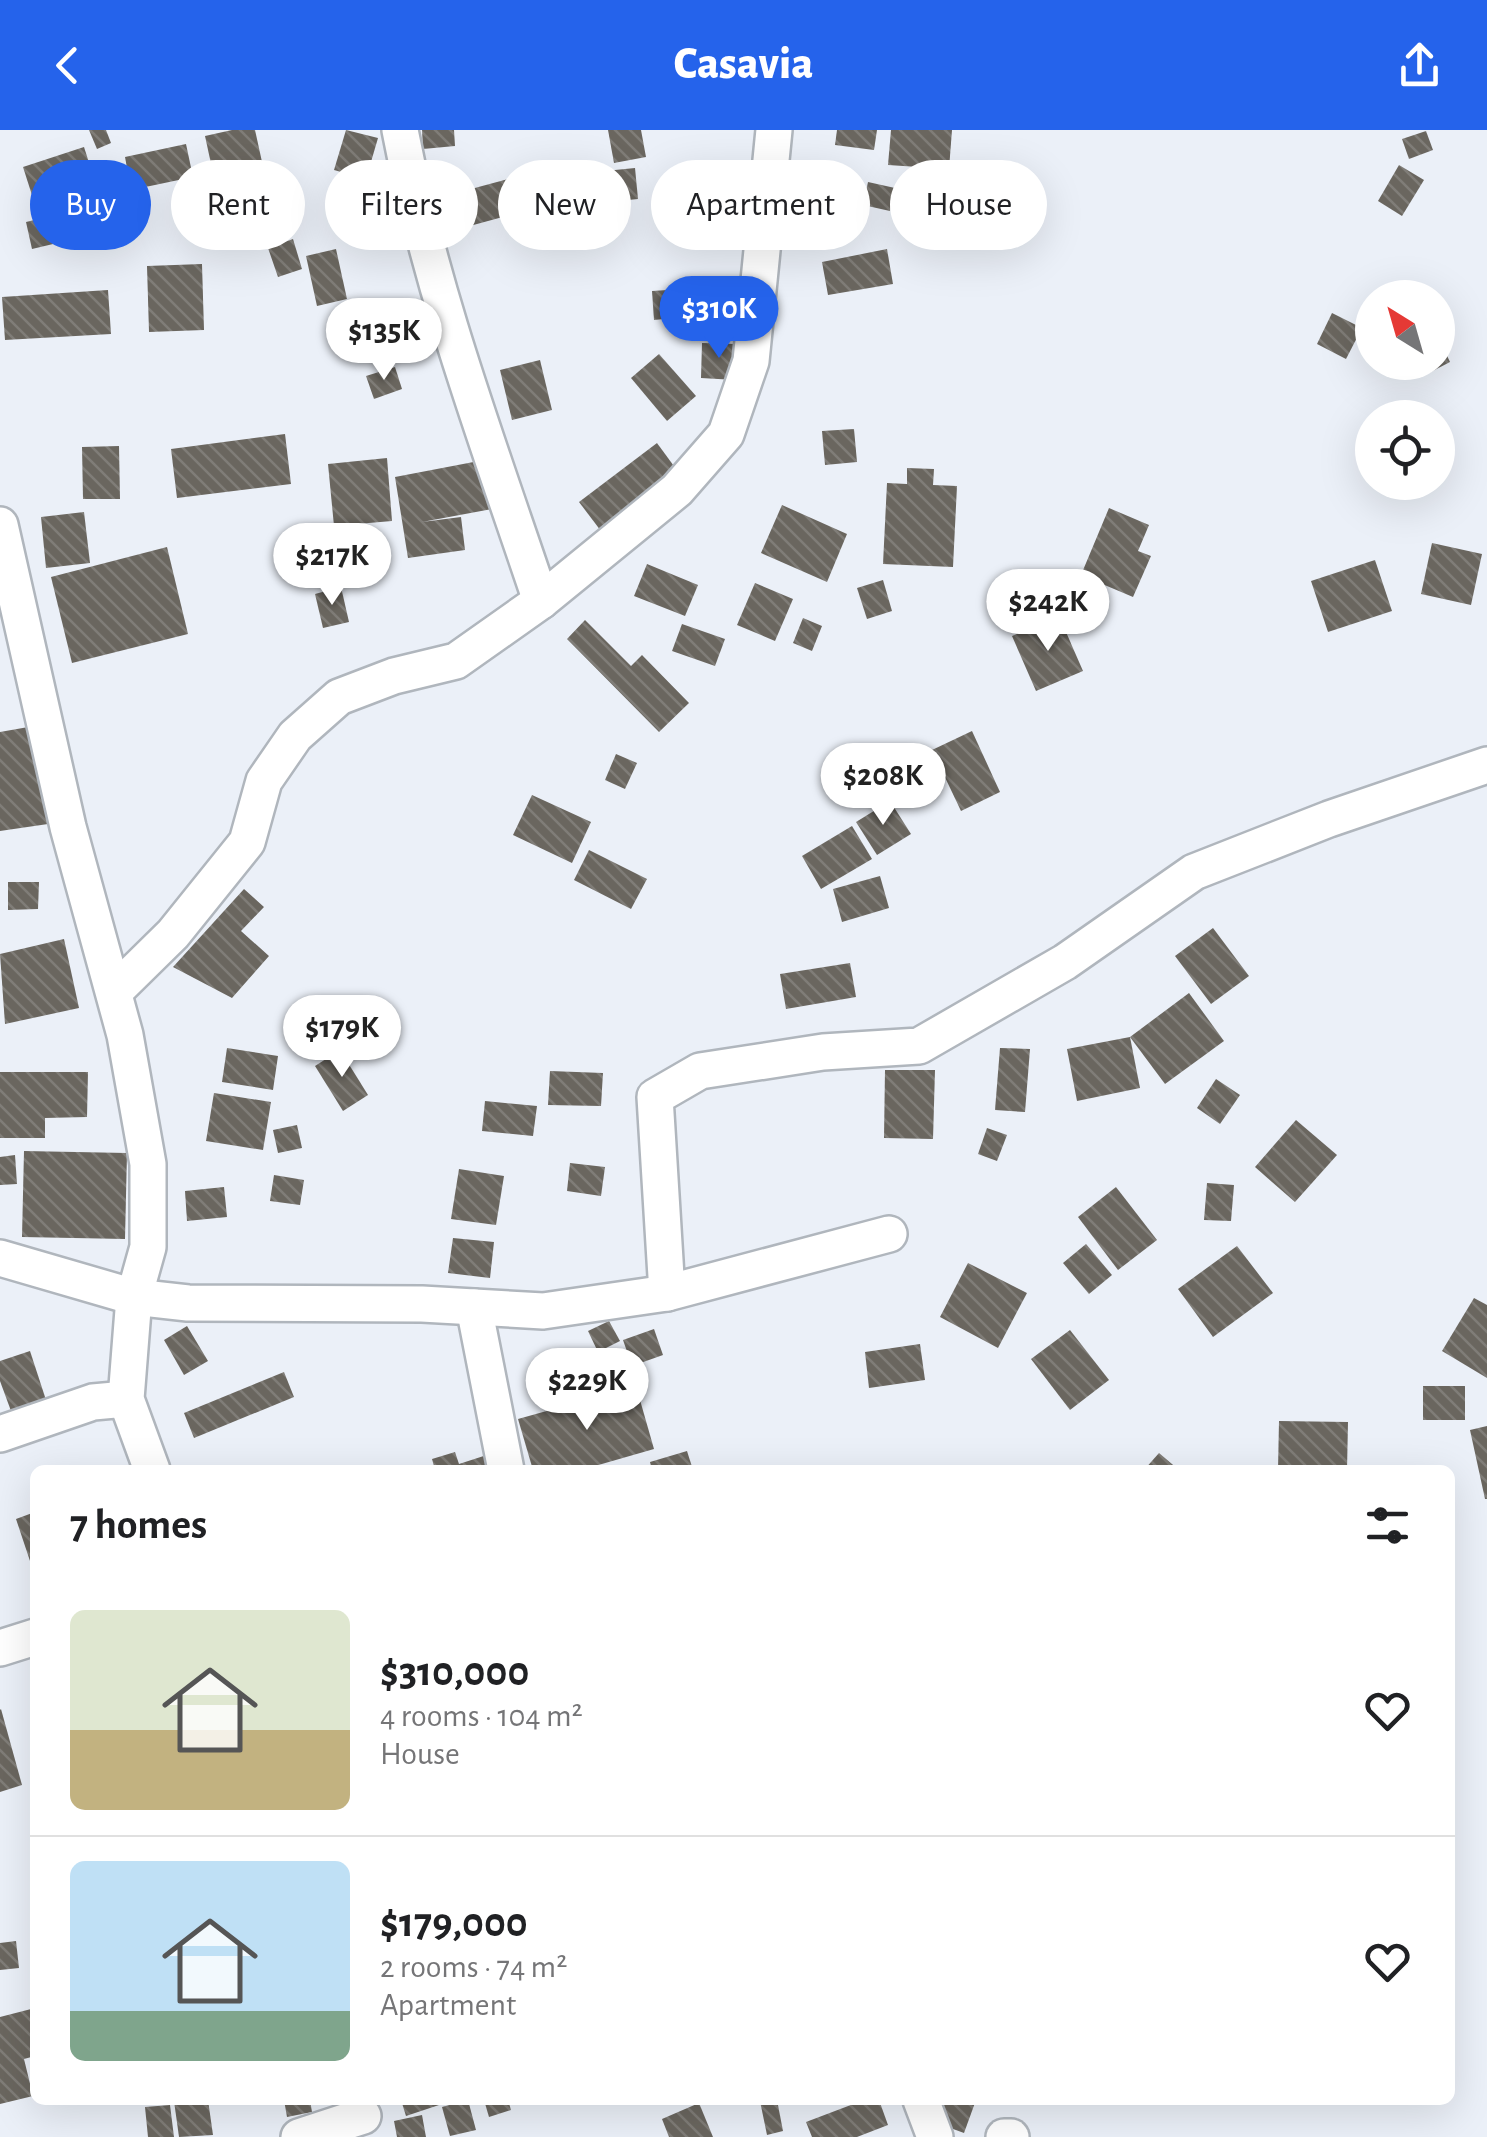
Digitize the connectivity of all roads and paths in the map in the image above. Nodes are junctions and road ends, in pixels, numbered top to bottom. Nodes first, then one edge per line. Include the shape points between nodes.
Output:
1 (400, 130) edge
2 (774, 130) edge
3 (0, 526) edge
4 (541, 602) junction
5 (1487, 766) edge
6 (114, 992) junction
7 (889, 1234) dead end
8 (0, 1258) edge
9 (667, 1294) junction
10 (134, 1298) junction
11 (474, 1307) junction
12 (126, 1399) junction
13 (0, 1434) edge
14 (150, 1465) edge
15 (505, 1465) edge
16 (30, 1639) edge
17 (0, 1648) edge
18 (923, 2105) edge
19 (361, 2118) edge
20 (299, 2137) edge
21 (935, 2137) edge

1 - 4 street via 454,342
2 - 4 street via 752,361 726,434 677,490
3 - 6 street via 68,828
4 - 6 street via 456,661 338,697 295,736 264,781 247,842 173,934
5 - 9 street via 1194,872 1064,962 919,1046 700,1071 655,1097
6 - 10 street via 151,1198 148,1247
7 - 9 street
8 - 10 street
9 - 11 street via 543,1311
10 - 11 street
10 - 12 street
11 - 15 street
12 - 13 street via 92,1402
12 - 14 street
16 - 17 street
18 - 21 street
19 - 20 street

